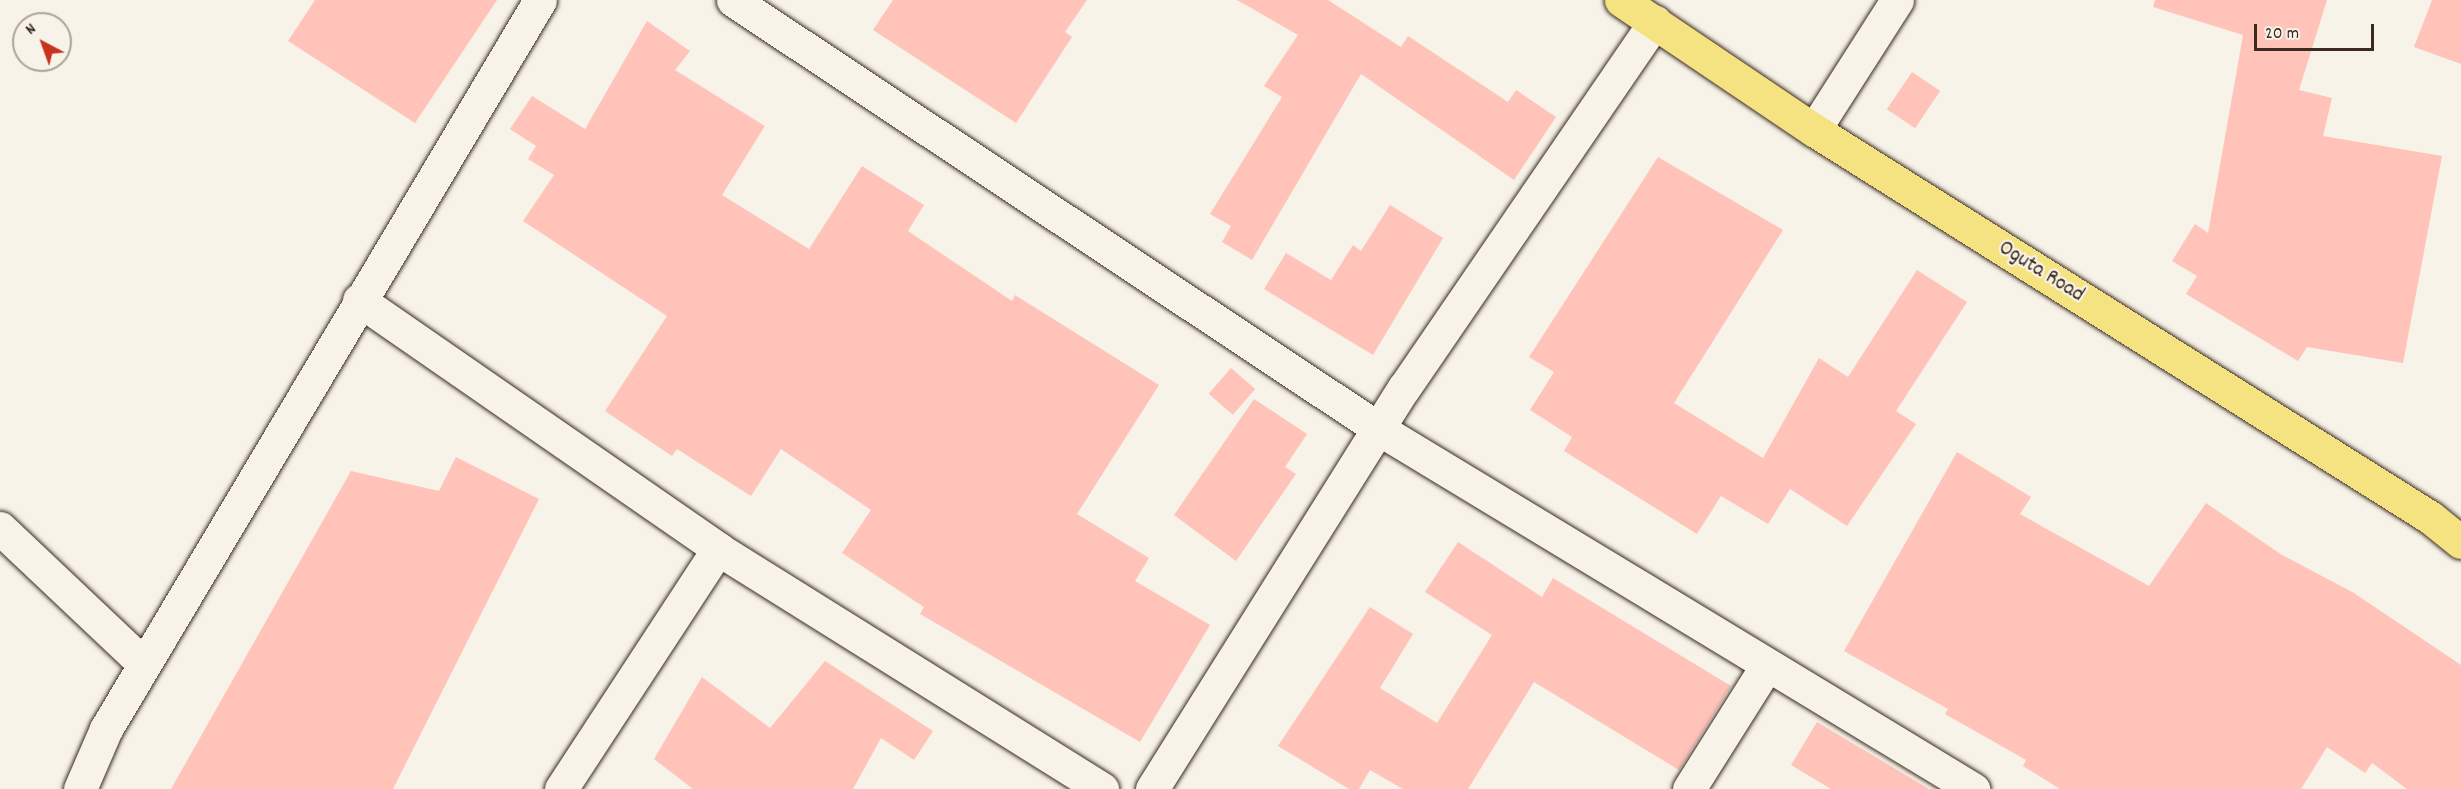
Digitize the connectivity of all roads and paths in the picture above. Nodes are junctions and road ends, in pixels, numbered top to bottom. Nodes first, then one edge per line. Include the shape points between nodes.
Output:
1 (540, 0) edge
2 (733, 0) edge
3 (1622, 0) edge
4 (1897, 0) edge
5 (1655, 22) junction
6 (1814, 130) junction
7 (359, 300) junction
8 (1378, 429) junction
9 (0, 528) edge
10 (2461, 542) edge
11 (718, 549) junction
12 (144, 664) junction
13 (1767, 665) junction
14 (80, 789) edge
15 (561, 789) edge
16 (1102, 789) edge
17 (1152, 789) edge
18 (1689, 789) edge
19 (1973, 789) edge

1 - 7 street
2 - 8 street
3 - 5 main road, Oguta Road
4 - 6 street
5 - 6 main road, Oguta Road
5 - 8 street
6 - 10 main road, Oguta Road via 2411,505
7 - 11 street
7 - 12 street
8 - 13 street
8 - 17 street
9 - 12 street
11 - 15 street
11 - 16 street
12 - 14 street via 106,729
13 - 18 street
13 - 19 street

